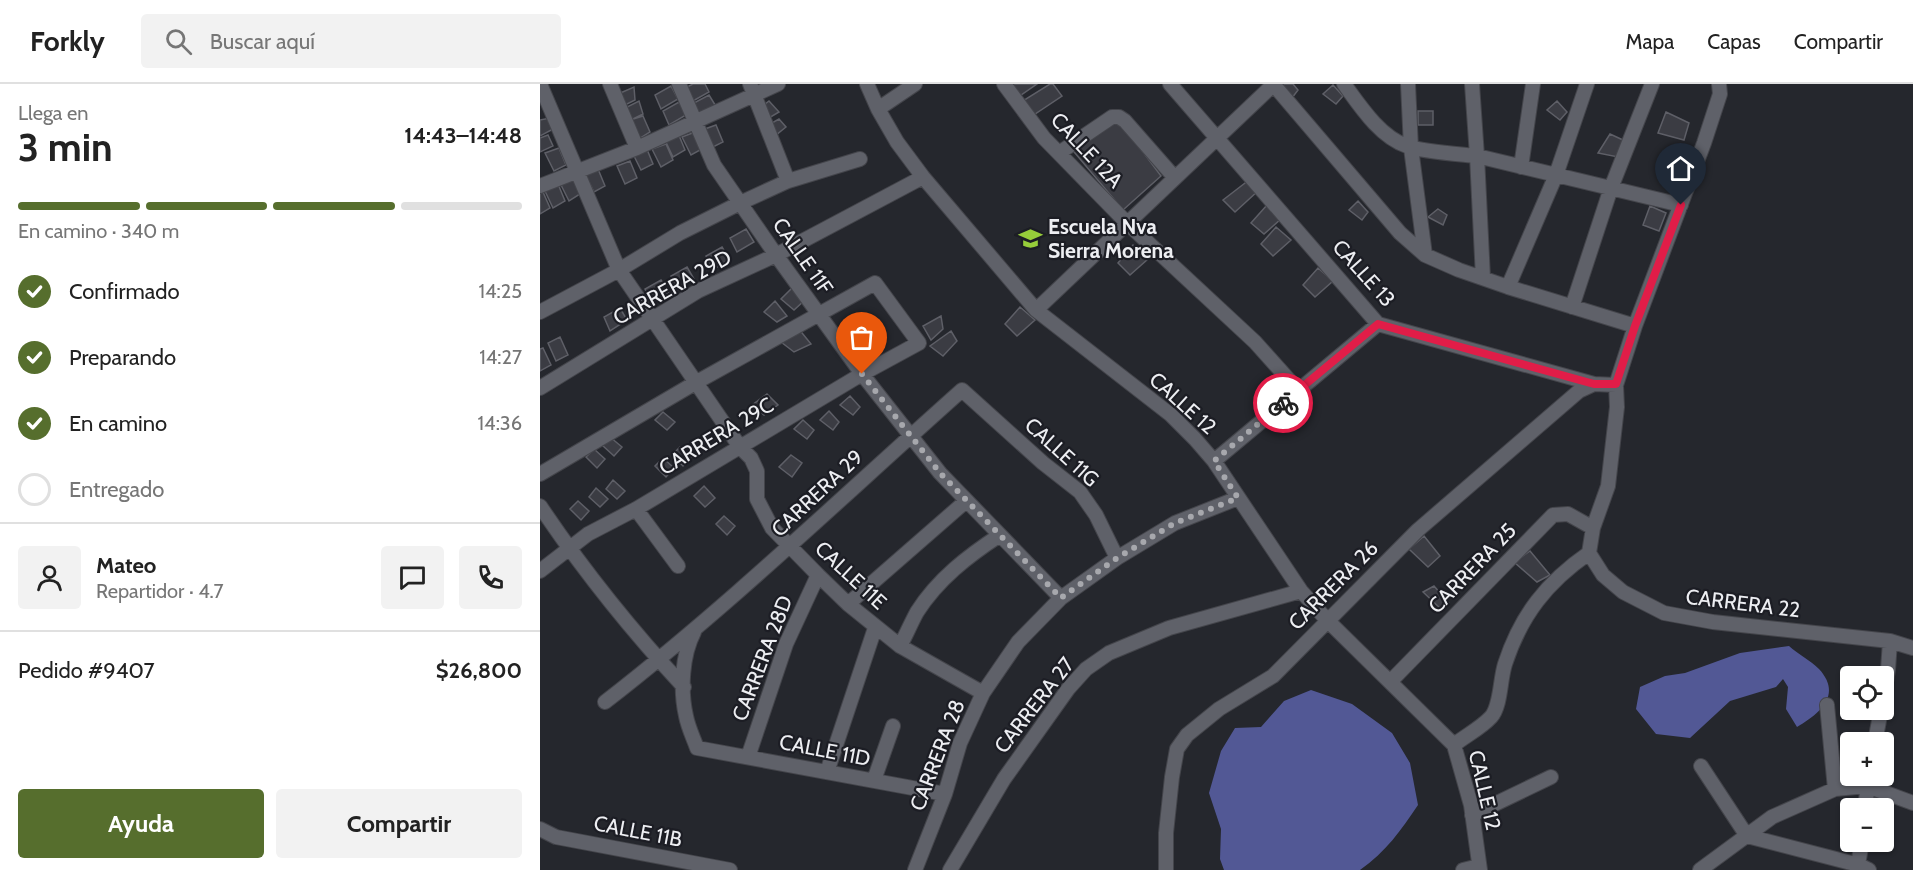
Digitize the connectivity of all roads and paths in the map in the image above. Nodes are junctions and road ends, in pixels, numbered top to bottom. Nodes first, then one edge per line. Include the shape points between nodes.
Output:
1 (540, 84) edge
2 (610, 84) edge
3 (679, 84) edge
4 (778, 84) edge
5 (867, 84) edge
6 (915, 84) edge
7 (1004, 84) edge
8 (1170, 84) edge
9 (1273, 84) edge
10 (1344, 84) edge
11 (1408, 84) edge
12 (1472, 84) edge
13 (1533, 84) edge
14 (1587, 84) edge
15 (1652, 84) edge
16 (1719, 84) edge
17 (752, 90) edge
18 (878, 109) junction
19 (694, 123) junction
20 (1217, 138) junction
21 (637, 148) junction
22 (1412, 148) junction
23 (1059, 153) junction
24 (1477, 156) junction
25 (860, 159) dead end
26 (1521, 167) junction
27 (577, 172) junction
28 (1556, 175) junction
29 (923, 177) junction
30 (1175, 178) junction
31 (788, 181) junction
32 (540, 186) edge
33 (1611, 188) junction
34 (740, 203) junction
35 (1681, 205) junction
36 (1127, 223) junction
37 (776, 255) junction
38 (1425, 255) junction
39 (619, 270) junction
40 (1483, 278) junction
41 (1508, 287) junction
42 (1572, 307) junction
43 (1036, 310) junction
44 (540, 312) edge
45 (818, 314) junction
46 (653, 320) junction
47 (1378, 324) junction
48 (1635, 326) junction
49 (862, 374) junction
50 (695, 383) junction
51 (1594, 384) junction
52 (1616, 384) junction
53 (540, 388) edge
54 (962, 390) joint
55 (1298, 390) junction
56 (911, 435) junction
57 (740, 447) junction
58 (1214, 461) junction
59 (540, 474) edge
60 (1238, 498) junction
61 (966, 501) junction
62 (540, 506) edge
63 (636, 509) junction
64 (1593, 528) junction
65 (1000, 535) junction
66 (790, 547) junction
67 (568, 548) junction
68 (1589, 553) junction
69 (1117, 558) junction
70 (678, 566) dead end
71 (540, 571) edge
72 (818, 575) junction
73 (1301, 591) junction
74 (1061, 598) junction
75 (848, 604) junction
76 (1327, 620) junction
77 (698, 625) junction
78 (875, 628) junction
79 (1890, 641) junction
80 (900, 646) junction
81 (1913, 648) edge
82 (659, 660) junction
83 (1888, 666) edge
84 (1390, 682) junction
85 (684, 687) junction
86 (983, 693) junction
87 (605, 702) dead end
88 (1827, 705) dead end
89 (893, 726) dead end
90 (1454, 745) junction
91 (697, 747) joint
92 (748, 757) junction
93 (1701, 766) dead end
94 (827, 772) junction
95 (1551, 777) dead end
96 (874, 780) junction
97 (1847, 786) edge
98 (1878, 786) edge
99 (1835, 789) junction
100 (945, 794) junction
101 (1913, 803) edge
102 (1472, 815) junction
103 (540, 829) edge
104 (1747, 836) junction
105 (1862, 852) edge
106 (1480, 868) edge
107 (1862, 868) edge
108 (730, 870) edge
109 (915, 870) edge
110 (950, 870) edge
111 (1166, 870) edge
112 (1463, 870) edge
113 (1700, 870) edge

1 - 27 street, CALLE 11E
2 - 21 street
3 - 19 street, CALLE 11F
4 - 17 street
5 - 18 street, CALLE 12
6 - 18 street
7 - 23 street, CALLE 12A
8 - 20 street, CALLE 13
9 - 20 street
9 - 38 street via 1400,233
10 - 22 street via 1384,132
11 - 22 street
12 - 24 street
13 - 26 street
14 - 28 street
15 - 33 street
16 - 35 street via 1720,94
17 - 19 street
17 - 31 street
18 - 29 street, CALLE 12
19 - 21 street
19 - 34 street, CALLE 11F via 714,165
20 - 30 street
20 - 47 street, CALLE 13
21 - 27 street
22 - 24 street
22 - 38 street
23 - 30 street via 1112,117 1119,117
23 - 36 street, CALLE 12A
24 - 26 street
24 - 40 street
25 - 31 street
26 - 28 street
27 - 32 street
27 - 39 street, CALLE 11E
28 - 33 street
28 - 41 street
29 - 37 street, CARRERA 29D
29 - 43 street, CALLE 12
30 - 36 street
31 - 34 street
33 - 35 street
33 - 42 street
34 - 37 street, CALLE 11F
34 - 39 street
35 - 48 street
36 - 43 street
36 - 55 street, CALLE 12A via 1255,342
37 - 45 street, CALLE 11F
37 - 46 street, CARRERA 29D via 698,291
38 - 40 street
39 - 44 street
39 - 46 street, CALLE 11E
40 - 41 street
41 - 42 street
42 - 48 street
43 - 58 street, CALLE 12 via 1172,416
45 - 49 street, CALLE 11F
45 - 49 street, CARRERA 29C via 875,283 919,344
45 - 50 street
46 - 50 street, CALLE 11E
46 - 53 street, CARRERA 29D
47 - 51 street, CALLE 13
47 - 55 street
48 - 52 street
49 - 56 street, CALLE 11F
49 - 57 street, CARRERA 29C
50 - 57 street, CALLE 11E
50 - 59 street
51 - 52 street
51 - 76 street, CARRERA 26 via 1572,397 1418,530
52 - 64 street via 1608,486
54 - 56 street, CARRERA 29
54 - 69 street, CALLE 11G via 1080,492 1096,514
55 - 58 street
56 - 61 street, CALLE 11F
56 - 66 street, CARRERA 29
57 - 63 street, CARRERA 29C
57 - 66 street, CALLE 11E via 752,458 757,471 762,509 772,528
58 - 60 street, CALLE 12
60 - 69 street, CARRERA 28 via 1175,523
60 - 73 street, CALLE 12
61 - 65 street, CALLE 11F
61 - 75 street
62 - 67 street
63 - 67 street, CARRERA 29C
63 - 70 street
64 - 68 street
64 - 84 street, CARRERA 25 via 1568,514 1553,515
65 - 74 street, CALLE 11F
65 - 80 street via 968,556 940,582 917,612
66 - 72 street, CALLE 11E
66 - 77 street, CARRERA 29
67 - 71 street, CARRERA 29C
67 - 82 street
68 - 79 street, CARRERA 22 via 1602,575 1623,592 1664,613
68 - 90 street via 1566,569 1528,612 1504,665 1491,717
69 - 74 street, CARRERA 28
72 - 75 street, CALLE 11E
72 - 92 street, CARRERA 28D via 786,644
73 - 76 street, CALLE 12
73 - 110 street, CARRERA 27 via 1169,628 1109,653 1086,669 1004,779
74 - 86 street, CARRERA 28 via 1018,642
75 - 78 street, CALLE 11E
76 - 84 street, CALLE 12
76 - 111 street, CARRERA 26 via 1273,676 1219,709 1187,735 1177,749 1166,833
77 - 82 street, CARRERA 29
77 - 85 street, CARRERA 29 via 684,657
78 - 80 street, CALLE 11E
78 - 94 street
79 - 81 street, CARRERA 22
79 - 83 street
80 - 86 street, CALLE 11E
82 - 85 street
82 - 87 street, CARRERA 29
84 - 90 street, CALLE 12
85 - 91 street, CARRERA 29 via 686,716
86 - 100 street, CARRERA 28 via 960,743
88 - 99 street
89 - 96 street
90 - 102 street, CALLE 12
91 - 92 street, CALLE 11D
92 - 94 street, CALLE 11D
93 - 104 street
94 - 96 street, CALLE 11D
95 - 102 street
96 - 100 street, CALLE 11D
97 - 99 street
98 - 101 street
99 - 104 street via 1772,817
100 - 109 street, CARRERA 28
102 - 106 street, CALLE 12
103 - 108 street, CALLE 11B via 556,837
104 - 107 street
104 - 113 street
105 - 107 street
106 - 112 street

